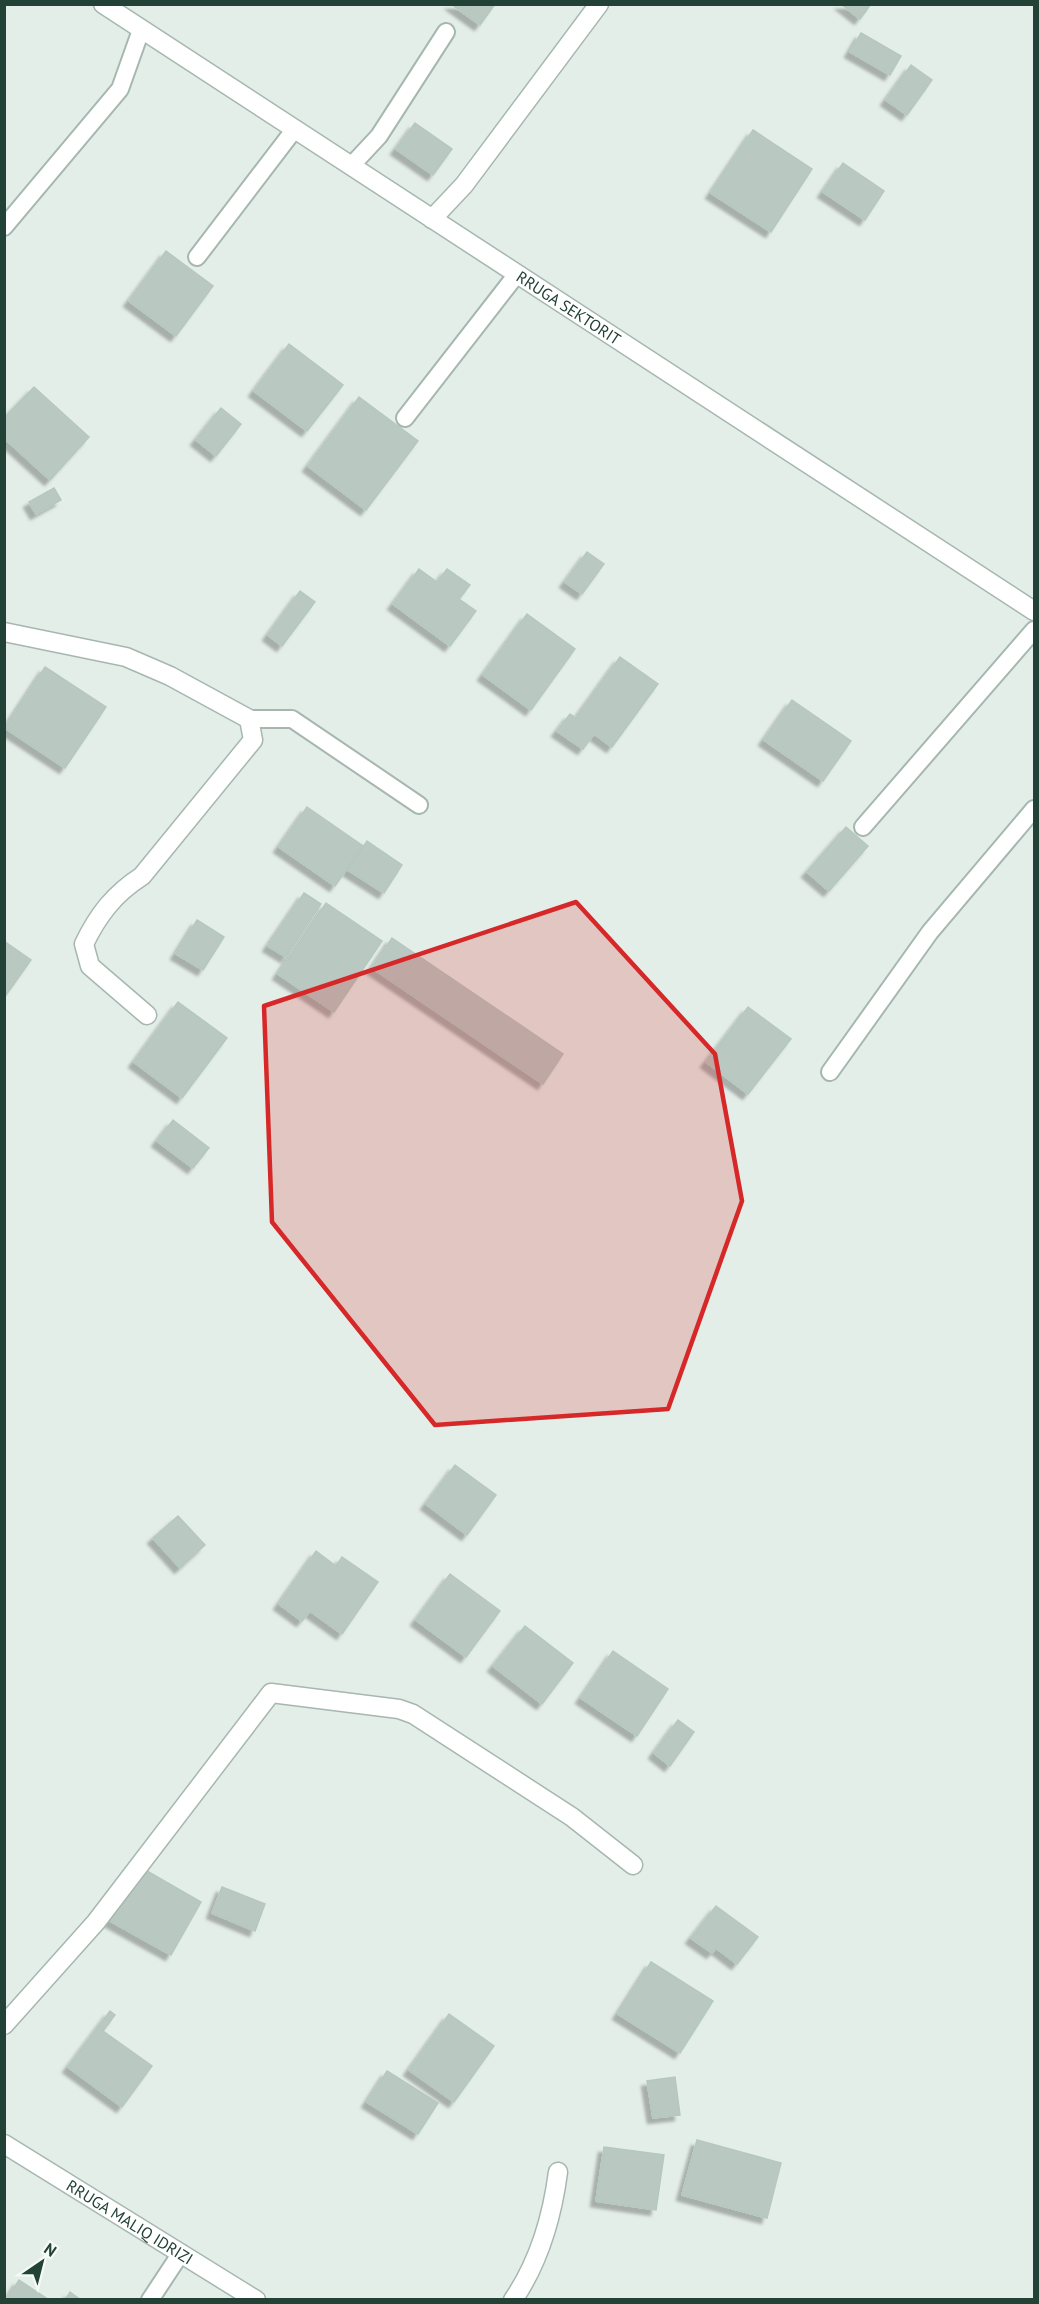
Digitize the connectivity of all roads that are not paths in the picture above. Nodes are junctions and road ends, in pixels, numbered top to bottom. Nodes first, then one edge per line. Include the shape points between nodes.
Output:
1 (103, 4) edge
2 (598, 4) edge
3 (141, 30) junction
4 (446, 32) dead end
5 (294, 130) junction
6 (351, 166) junction
7 (432, 219) junction
8 (4, 227) edge
9 (197, 257) dead end
10 (517, 274) junction
11 (405, 418) dead end
12 (1035, 611) edge
13 (1035, 630) edge
14 (4, 632) edge
15 (249, 719) junction
16 (420, 805) dead end
17 (1035, 809) edge
18 (863, 827) dead end
19 (147, 1015) dead end
20 (830, 1072) dead end
21 (633, 1865) dead end
22 (4, 2025) edge
23 (4, 2144) edge
24 (558, 2172) dead end
25 (181, 2253) junction
26 (150, 2300) edge
27 (256, 2300) edge
28 (513, 2300) edge

1 - 3 street, RRUGA SEKTORIT
2 - 7 street via 465,185
3 - 5 street, RRUGA SEKTORIT
3 - 8 lane via 120,89
4 - 6 lane via 379,136
5 - 6 street, RRUGA SEKTORIT
5 - 9 lane
6 - 7 street, RRUGA SEKTORIT
7 - 10 street, RRUGA SEKTORIT
10 - 11 lane
10 - 12 street, RRUGA SEKTORIT
13 - 18 lane
14 - 15 street via 126,657 170,675
15 - 16 lane via 292,719
15 - 19 street via 253,740 142,876 123,888 98,916 84,944 90,966
17 - 20 lane via 930,932
21 - 22 street via 572,1817 413,1714 271,1693 96,1922
23 - 25 street, RRUGA MALIQ IDRIZI
24 - 28 street via 552,2215 526,2280
25 - 26 lane
25 - 27 street, RRUGA MALIQ IDRIZI

